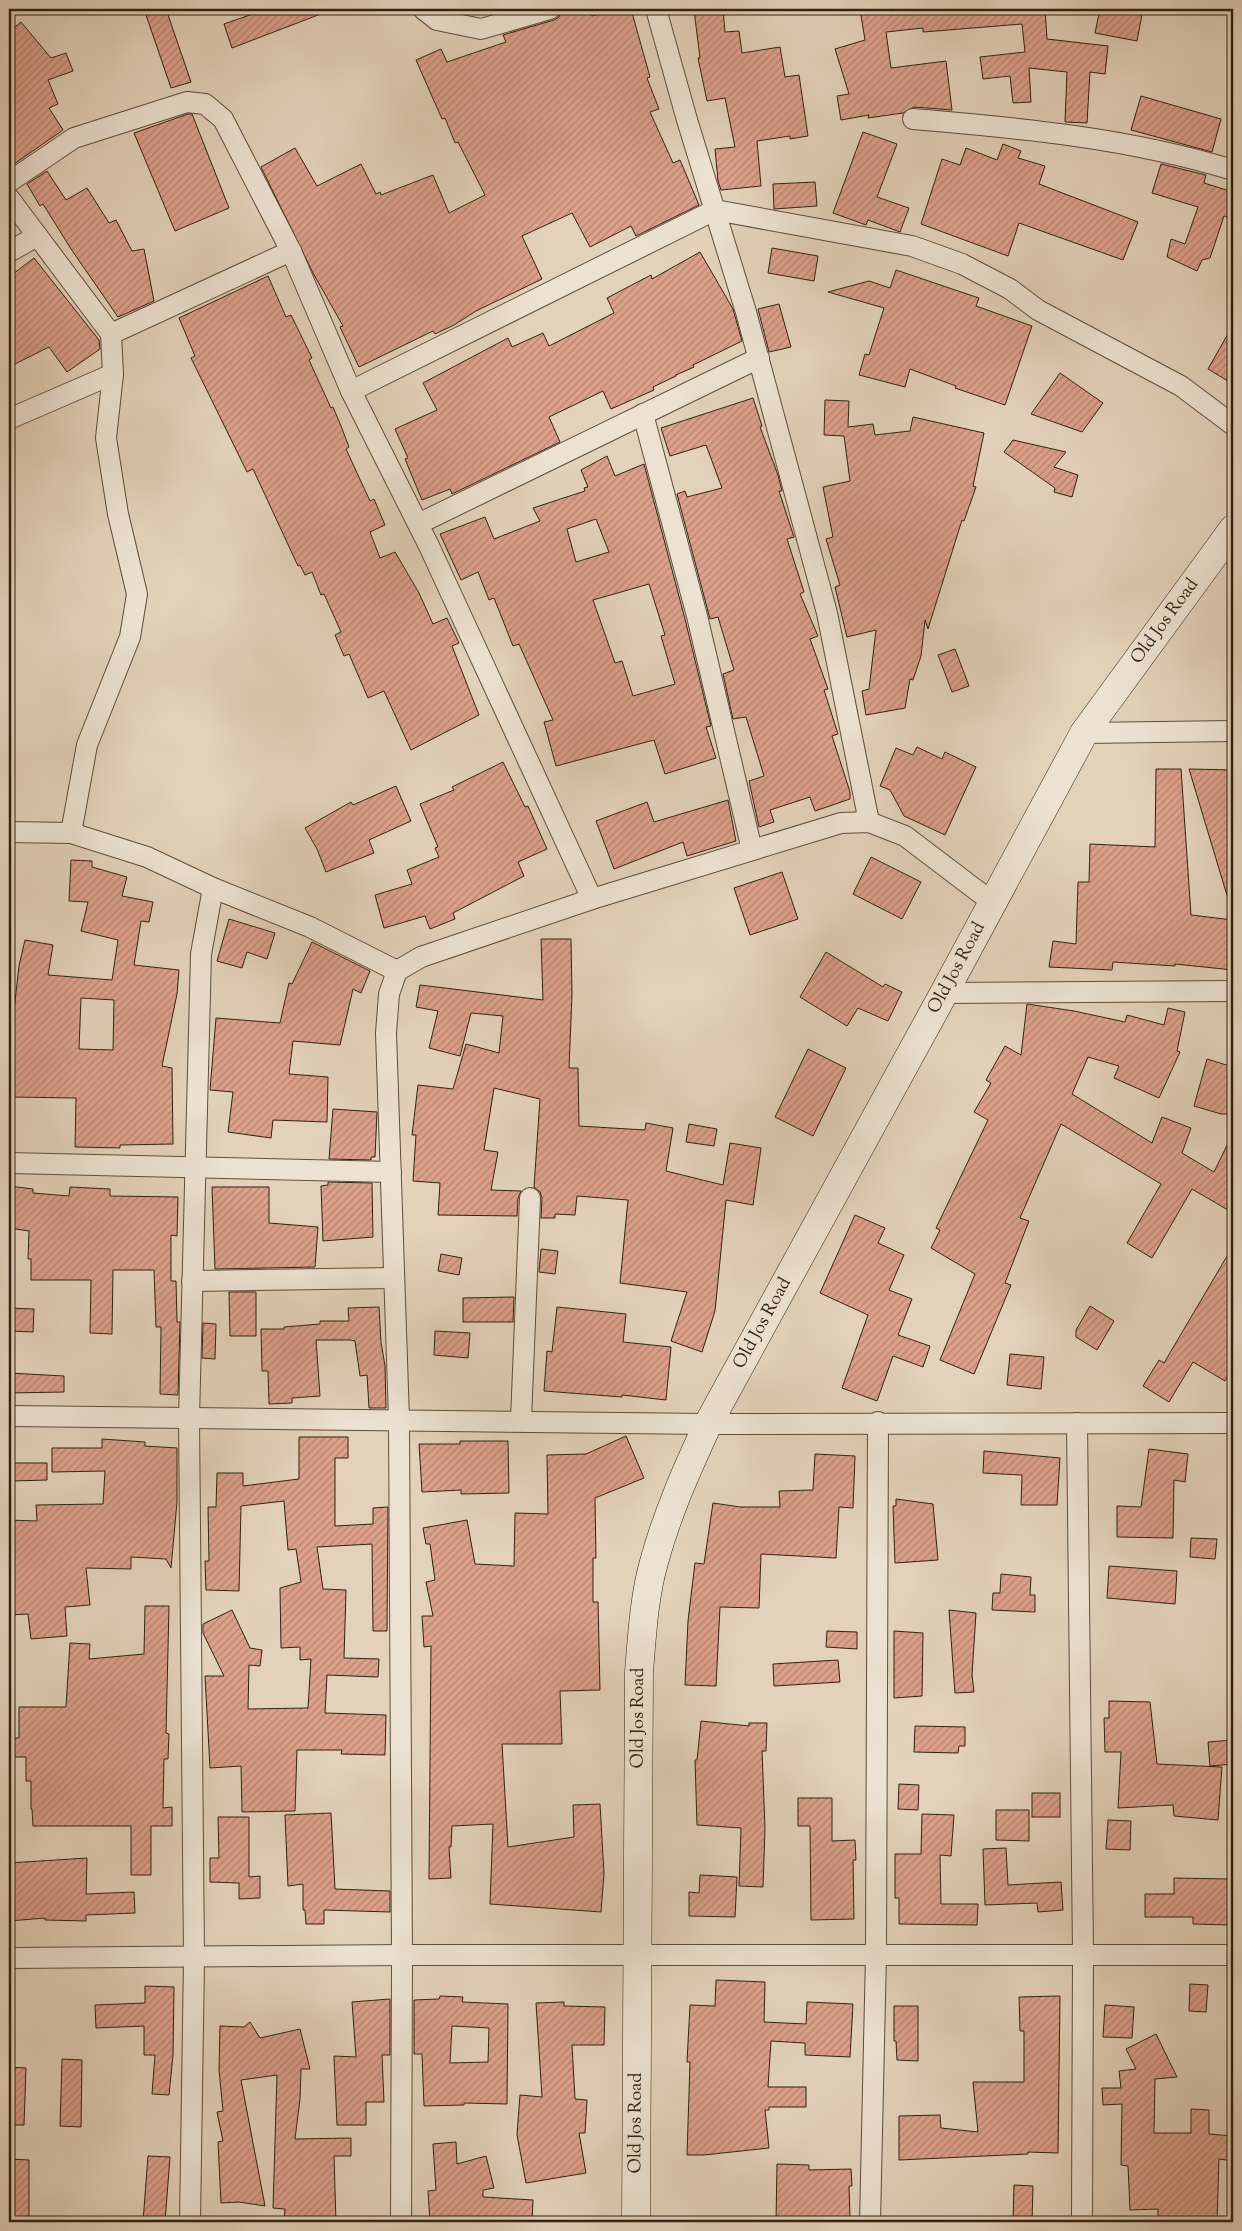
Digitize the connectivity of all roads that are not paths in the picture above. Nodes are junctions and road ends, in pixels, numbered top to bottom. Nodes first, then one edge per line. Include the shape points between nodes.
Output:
1 (423, 9) edge
2 (550, 9) edge
3 (656, 9) edge
4 (912, 119) dead end
5 (1233, 170) edge
6 (9, 182) edge
7 (9, 198) edge
8 (714, 210) junction
9 (37, 236) junction
10 (290, 251) junction
11 (9, 252) edge
12 (111, 334) junction
13 (759, 358) junction
14 (112, 374) junction
15 (351, 392) junction
16 (643, 414) junction
17 (9, 418) edge
18 (1233, 425) edge
19 (418, 524) junction
20 (1233, 530) edge
21 (1233, 731) edge
22 (1084, 733) junction
23 (869, 822) junction
24 (9, 832) edge
25 (70, 833) junction
26 (752, 850) junction
27 (213, 888) junction
28 (592, 899) junction
29 (992, 902) junction
30 (397, 971) junction
31 (1233, 991) edge
32 (944, 993) junction
33 (9, 1163) edge
34 (196, 1166) junction
35 (391, 1172) junction
36 (530, 1198) dead end
37 (394, 1278) junction
38 (192, 1281) junction
39 (9, 1416) edge
40 (189, 1418) junction
41 (399, 1419) junction
42 (521, 1420) junction
43 (878, 1422) junction
44 (1077, 1423) junction
45 (1233, 1423) edge
46 (708, 1424) junction
47 (876, 1954) junction
48 (1083, 1954) junction
49 (1233, 1954) edge
50 (402, 1955) junction
51 (638, 1955) junction
52 (9, 1958) edge
53 (194, 1959) junction
54 (190, 2222) edge
55 (401, 2222) edge
56 (636, 2222) edge
57 (870, 2222) edge
58 (1082, 2222) edge

1 - 2 street via 437,20 480,29
3 - 8 street
4 - 5 street via 1085,136 1145,147
6 - 10 street via 74,138 187,102 205,104 223,119
7 - 9 street
8 - 13 street
8 - 15 street
8 - 18 street via 912,246 962,264 1010,289 1038,310 1181,386
9 - 11 street
9 - 12 street
10 - 12 street
10 - 15 street
12 - 14 street
13 - 16 street
13 - 23 street via 827,614
14 - 17 street
14 - 25 street via 106,438 118,514 136,594 130,637 87,745
15 - 19 street
16 - 19 street
16 - 26 street via 697,616
19 - 28 street
20 - 22 main road, Old Jos Road
21 - 22 street
22 - 29 main road, Old Jos Road
23 - 26 street via 841,823
23 - 29 street via 905,836
24 - 25 street
25 - 27 street via 147,857
26 - 28 street
27 - 30 street via 310,928
27 - 34 street via 201,954
28 - 30 street via 421,957
29 - 32 main road, Old Jos Road
30 - 35 street via 389,994 386,1033
31 - 32 street
32 - 46 main road, Old Jos Road
33 - 34 street
34 - 35 street
34 - 38 street
35 - 37 street
36 - 42 street
37 - 38 street
37 - 41 street
38 - 40 street
39 - 40 street
40 - 41 street
40 - 53 street
41 - 42 street
41 - 50 street
42 - 46 street
43 - 44 street
43 - 46 street
43 - 47 street
44 - 45 street
44 - 48 street
46 - 51 main road, Old Jos Road via 674,1497 653,1564 643,1626 639,1672
47 - 48 street
47 - 51 street
47 - 57 street
48 - 49 street
48 - 58 street
50 - 51 street
50 - 53 street
50 - 55 street
51 - 56 main road, Old Jos Road
52 - 53 street
53 - 54 street

